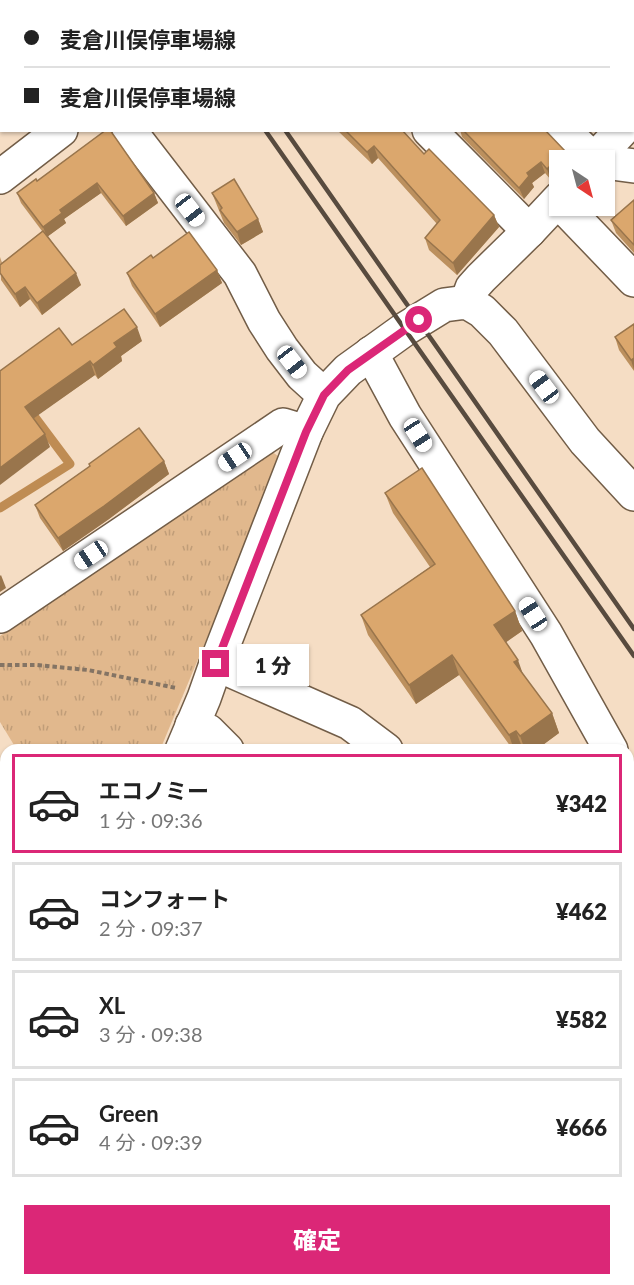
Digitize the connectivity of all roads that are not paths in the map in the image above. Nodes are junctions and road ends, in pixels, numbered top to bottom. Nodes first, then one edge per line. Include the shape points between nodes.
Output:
1 (58, 132) edge
2 (131, 132) edge
3 (431, 132) edge
4 (564, 132) edge
5 (620, 132) edge
6 (583, 150) edge
7 (603, 150) edge
8 (615, 163) edge
9 (634, 166) edge
10 (0, 177) edge
11 (549, 212) edge
12 (574, 216) edge
13 (529, 231) junction
14 (634, 280) edge
15 (466, 302) junction
16 (370, 353) junction
17 (324, 395) junction
18 (306, 432) junction
19 (634, 494) edge
20 (0, 616) edge
21 (216, 664) junction
22 (187, 738) edge
23 (222, 744) edge
24 (378, 744) edge
25 (608, 744) edge

1 - 10 street
2 - 17 street via 240,274 282,349
3 - 13 street
4 - 6 street
5 - 7 street
8 - 9 street
11 - 13 street
12 - 14 street
13 - 15 street via 472,288
15 - 16 street via 444,305
15 - 19 street via 482,311 503,332 585,441
16 - 17 street
16 - 25 street via 405,416 546,634
17 - 18 street
18 - 20 street via 283,425
18 - 21 street
21 - 22 street
21 - 24 street via 350,723
22 - 23 street via 208,730

